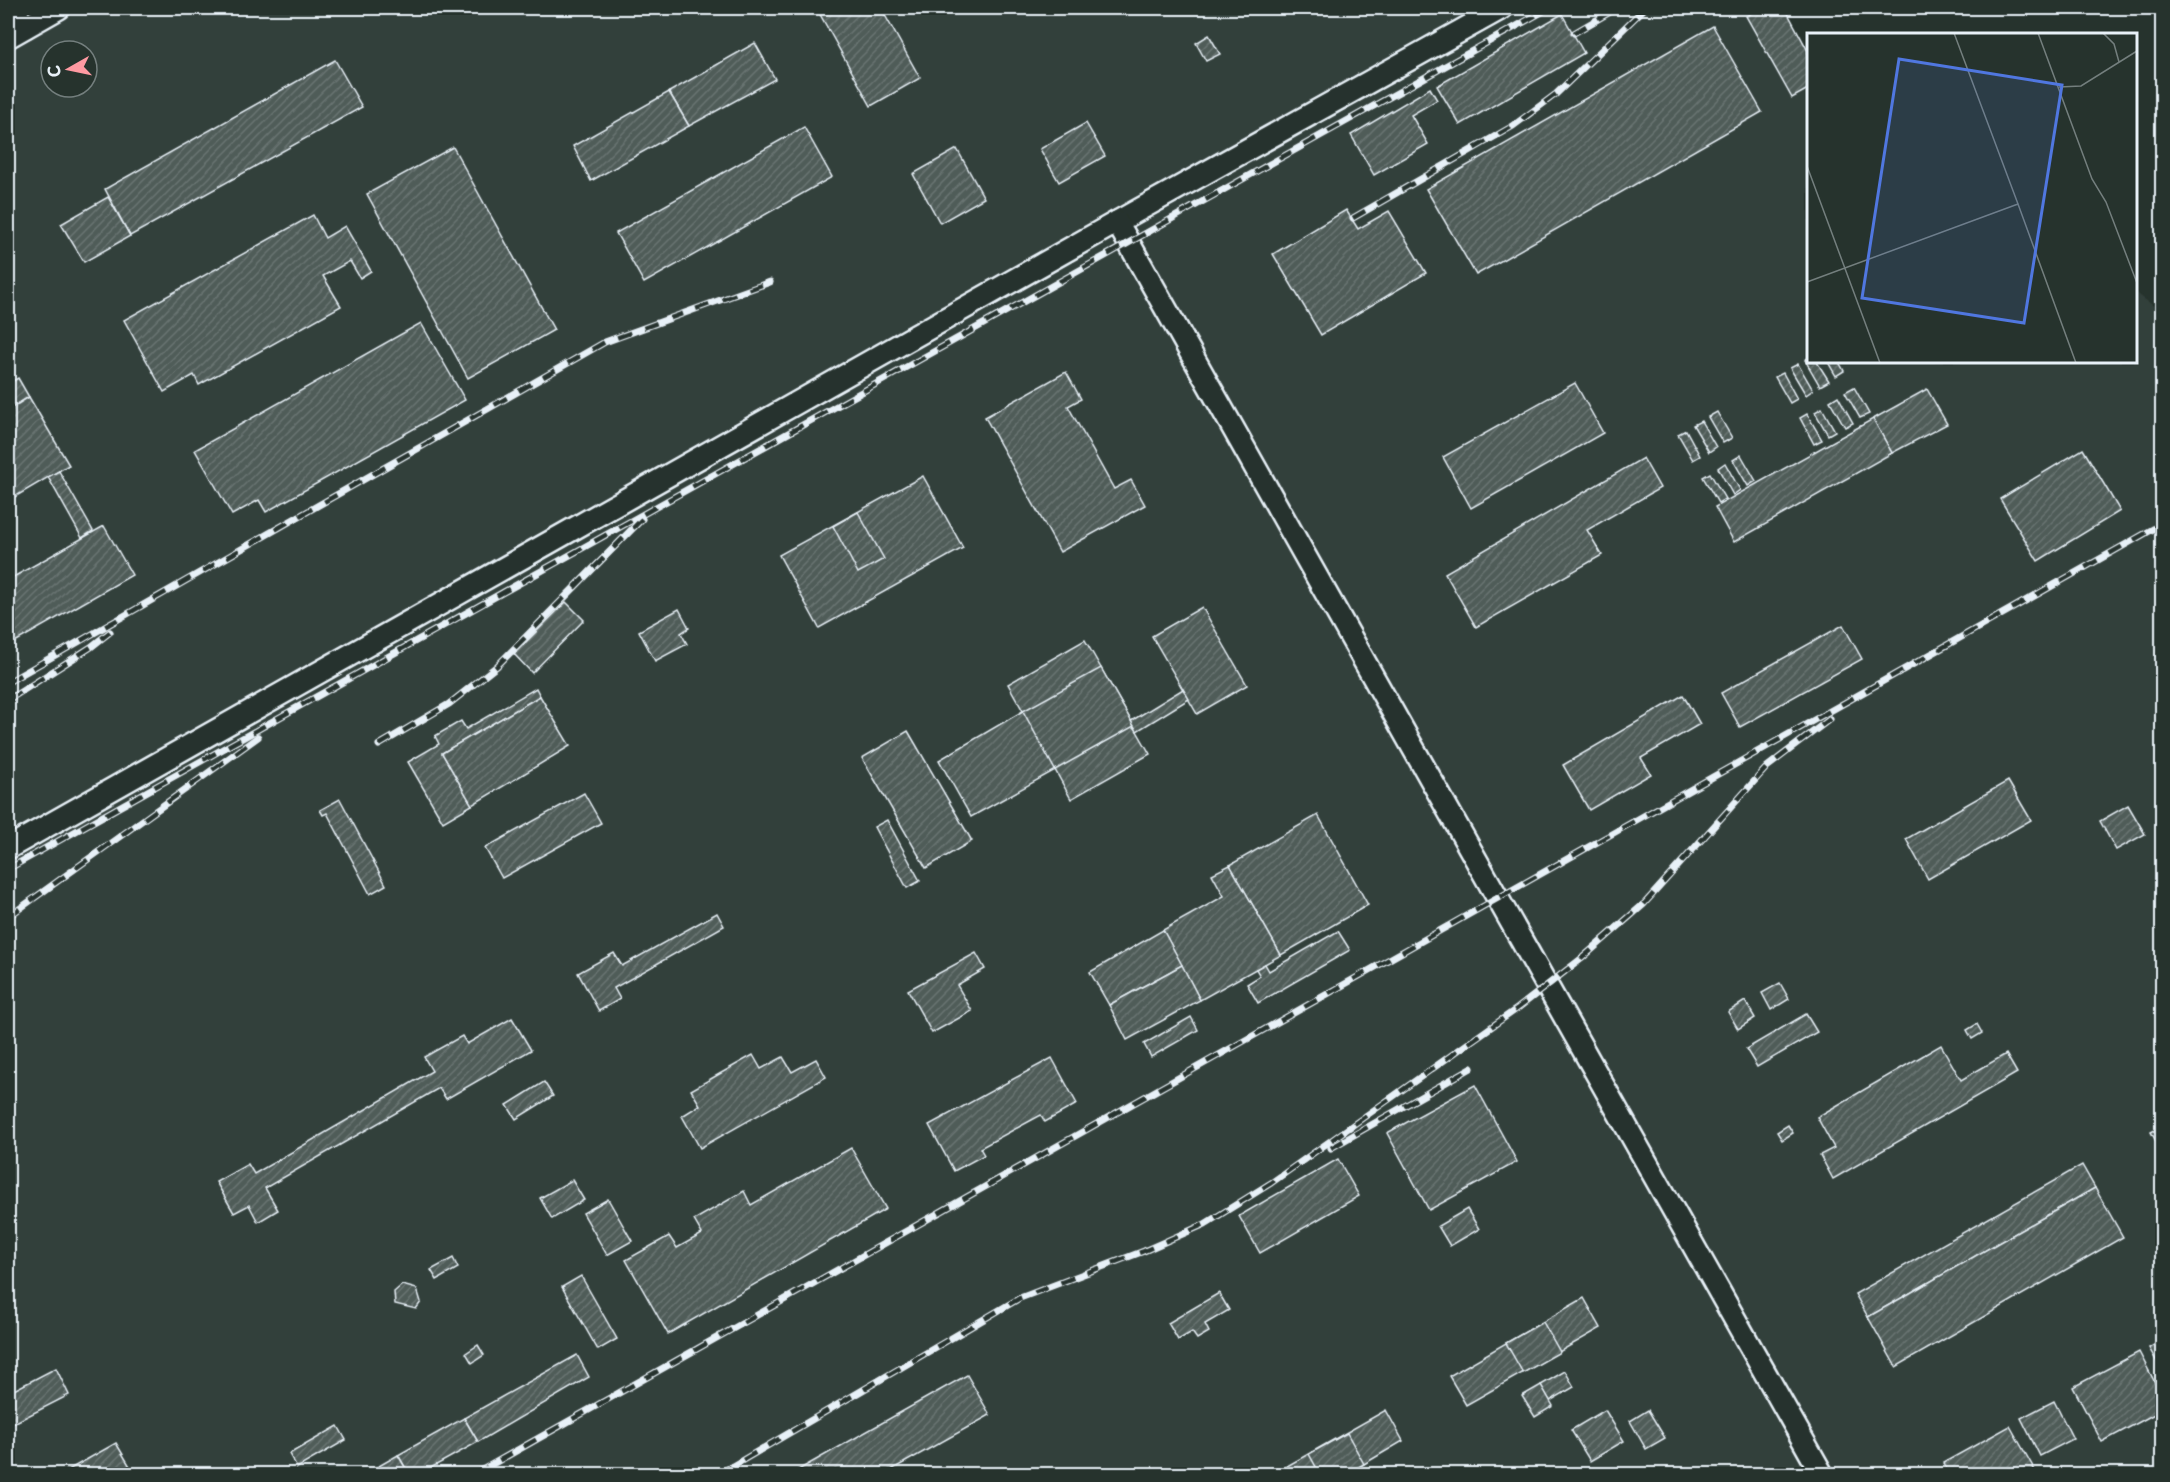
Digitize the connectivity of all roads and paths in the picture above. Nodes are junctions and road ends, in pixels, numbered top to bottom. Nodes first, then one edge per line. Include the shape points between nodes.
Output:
1 (13, 8) edge
2 (60, 8) edge
3 (1502, 8) edge
4 (16, 32) edge
5 (1117, 222) junction
6 (8, 848) edge
7 (1822, 1474) edge

1 - 4 street
2 - 4 street
3 - 5 street
5 - 6 street
5 - 7 street

